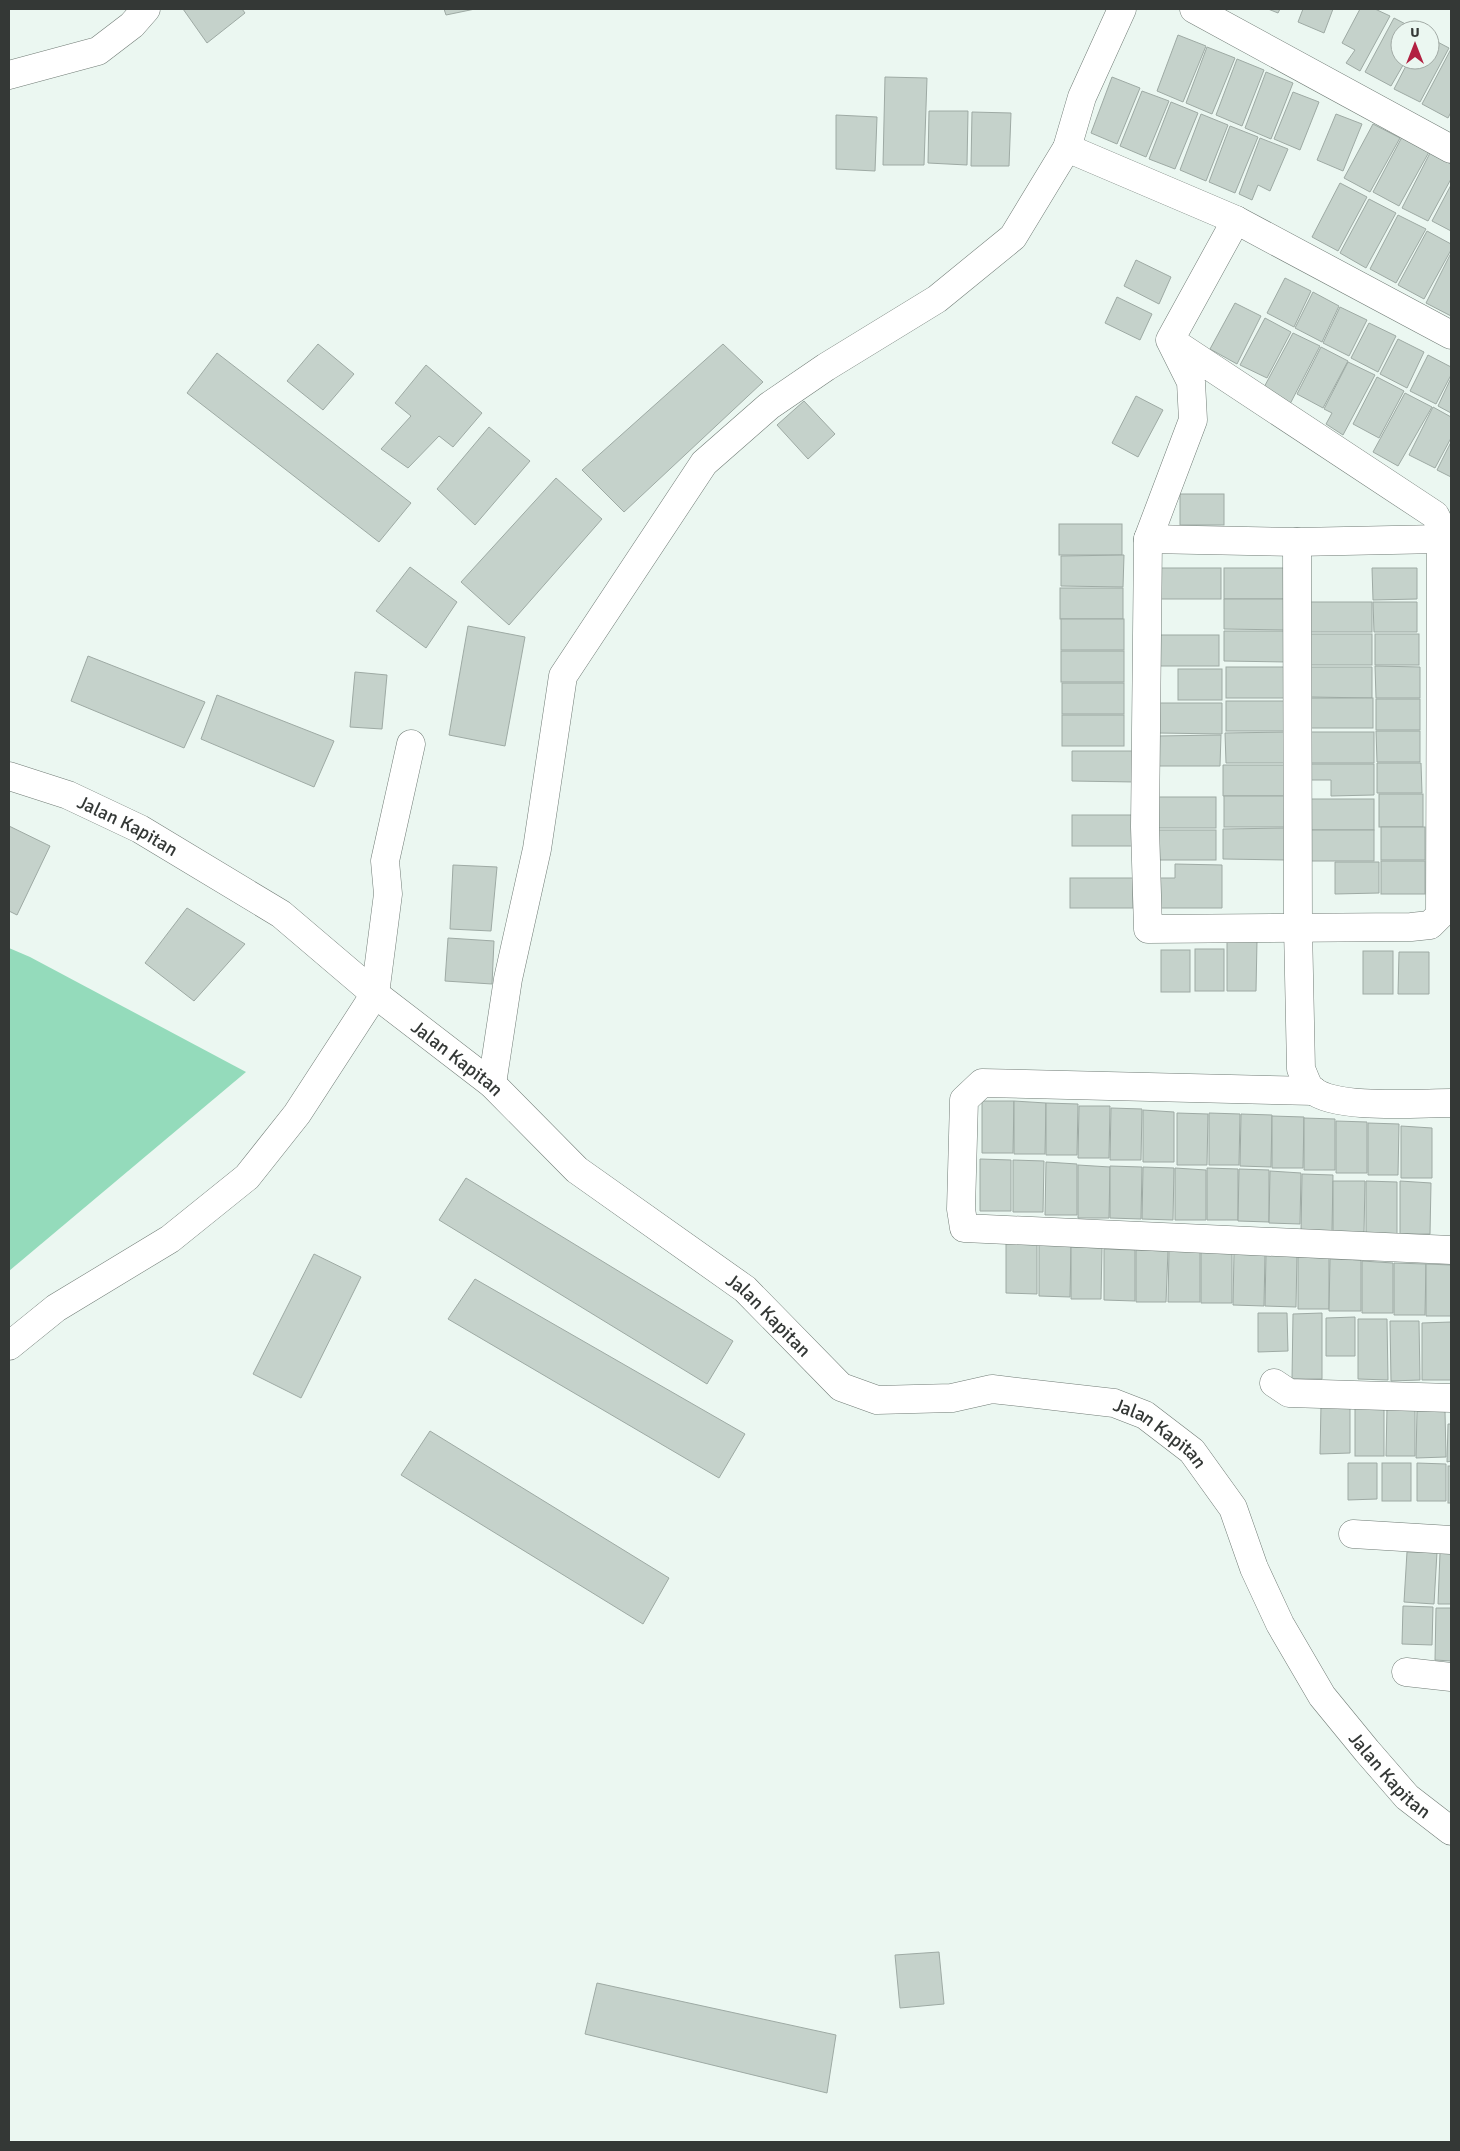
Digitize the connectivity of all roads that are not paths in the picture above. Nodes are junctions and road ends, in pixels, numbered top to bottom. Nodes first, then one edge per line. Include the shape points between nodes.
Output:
1 (146, 9) edge
2 (1122, 9) edge
3 (1194, 9) edge
4 (9, 75) edge
5 (1067, 148) junction
6 (1451, 149) edge
7 (1236, 220) junction
8 (1451, 335) edge
9 (1170, 340) junction
10 (1148, 539) junction
11 (1440, 539) junction
12 (1297, 542) junction
13 (411, 744) dead end
14 (9, 776) edge
15 (1298, 927) junction
16 (375, 994) junction
17 (492, 1084) junction
18 (1314, 1091) junction
19 (1451, 1103) edge
20 (1451, 1250) edge
21 (9, 1346) edge
22 (1274, 1383) dead end
23 (1451, 1398) edge
24 (1353, 1534) dead end
25 (1451, 1540) edge
26 (1406, 1672) dead end
27 (1451, 1677) edge
28 (1451, 1831) edge

1 - 4 street via 132,25 98,51
2 - 5 street via 1082,97
3 - 6 street
5 - 7 street
5 - 17 street via 1013,237 937,299 769,406 704,463 564,676 537,849 508,979
7 - 8 street
7 - 9 street
9 - 10 street via 1191,382 1193,420
9 - 11 street via 1435,515 1441,527
10 - 12 street
10 - 15 street via 1145,827 1148,928
11 - 12 street
11 - 15 street via 1440,915 1430,925 1412,927
12 - 15 street
13 - 16 street via 385,861 388,894
14 - 16 street, Jalan Kapitan via 68,795 140,829 281,914
15 - 18 street via 1301,1070
16 - 17 street, Jalan Kapitan
16 - 21 street via 297,1114 248,1177 170,1239 56,1308
17 - 28 street, Jalan Kapitan via 576,1170 745,1289 841,1387 876,1400 952,1398 992,1389 1114,1403 1145,1415 1192,1452 1233,1508 1254,1568 1280,1624 1322,1696 1407,1797
18 - 19 street via 1330,1099 1361,1103
18 - 20 street via 982,1083 964,1100 960,1209 964,1228
22 - 23 street via 1289,1393
24 - 25 street
26 - 27 street

